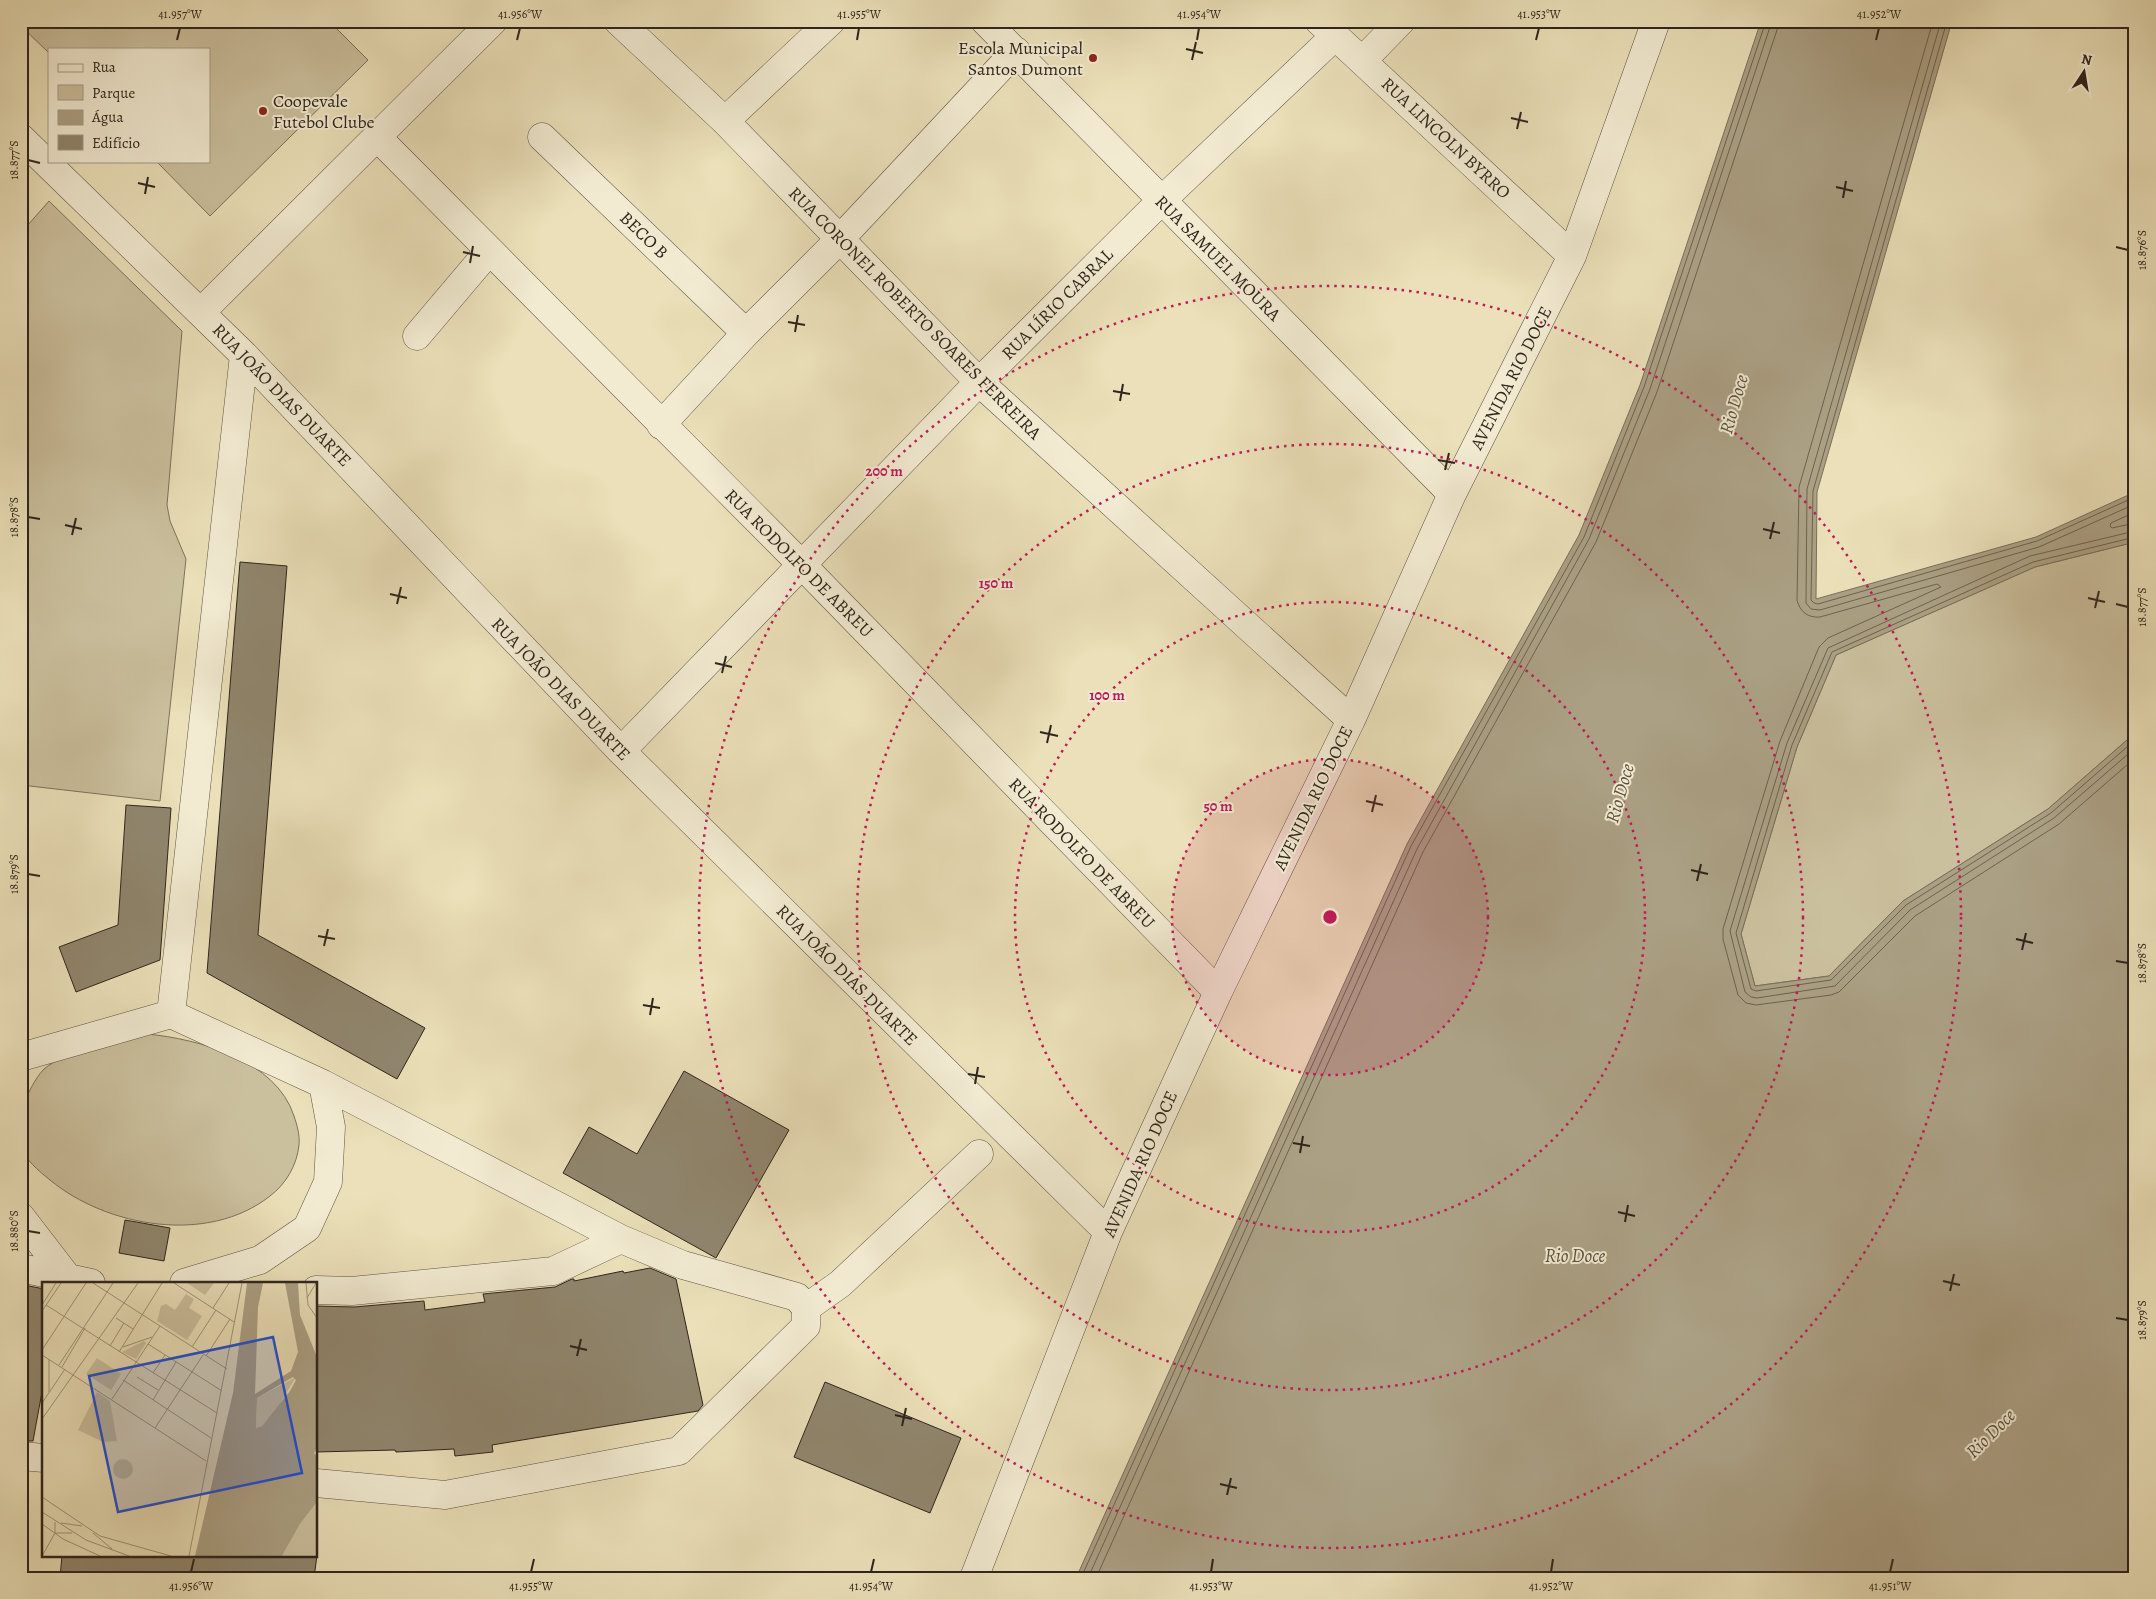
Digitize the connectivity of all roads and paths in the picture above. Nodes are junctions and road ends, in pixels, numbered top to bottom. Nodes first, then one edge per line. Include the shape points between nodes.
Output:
1 (493, 21) edge
2 (618, 21) edge
3 (831, 21) edge
4 (985, 21) edge
5 (1401, 21) edge
6 (1656, 21) edge
7 (1327, 29) edge
8 (1016, 51) junction
9 (1363, 60) junction
10 (725, 122) junction
11 (377, 137) junction
12 (542, 137) dead end
13 (21, 138) edge
14 (1161, 201) junction
15 (839, 240) junction
16 (490, 251) junction
17 (1572, 256) junction
18 (201, 312) junction
19 (746, 333) junction
20 (418, 336) dead end
21 (244, 355) junction
22 (979, 382) junction
23 (662, 425) junction
24 (1452, 494) junction
25 (802, 565) junction
26 (1351, 720) junction
27 (621, 752) junction
28 (1218, 992) junction
29 (171, 1014) junction
30 (28, 1055) edge
31 (21, 1077) edge
32 (323, 1084) junction
33 (979, 1154) dead end
34 (21, 1217) edge
35 (1108, 1232) junction
36 (621, 1240) junction
37 (21, 1268) edge
38 (79, 1280) edge
39 (187, 1282) edge
40 (318, 1290) edge
41 (806, 1308) junction
42 (21, 1456) edge
43 (42, 1458) edge
44 (318, 1483) edge
45 (974, 1578) edge

1 - 11 street
2 - 10 street, RUA CORONEL ROBERTO SOARES FERREIRA
3 - 10 street
4 - 8 street, RUA SAMUEL MOURA
5 - 9 street
6 - 17 street, AVENIDA RIO DOCE
7 - 9 street, RUA LINCOLN BYRRO
7 - 14 street, RUA LÍRIO CABRAL
8 - 14 street, RUA SAMUEL MOURA
8 - 15 street
9 - 17 street, RUA LINCOLN BYRRO
10 - 15 street, RUA CORONEL ROBERTO SOARES FERREIRA
11 - 16 street, RUA RODOLFO DE ABREU
11 - 18 street
12 - 19 street, BECO B
13 - 18 street, RUA JOÃO DIAS DUARTE
14 - 22 street, RUA LÍRIO CABRAL
14 - 24 street, RUA SAMUEL MOURA
15 - 19 street
15 - 22 street, RUA CORONEL ROBERTO SOARES FERREIRA
16 - 20 street
16 - 23 street, RUA RODOLFO DE ABREU
17 - 24 street, AVENIDA RIO DOCE
18 - 21 street, RUA JOÃO DIAS DUARTE
19 - 23 street
21 - 27 street, RUA JOÃO DIAS DUARTE
21 - 29 street
22 - 25 street, RUA LÍRIO CABRAL
22 - 26 street, RUA CORONEL ROBERTO SOARES FERREIRA
23 - 25 street, RUA RODOLFO DE ABREU
24 - 26 street, AVENIDA RIO DOCE
25 - 27 street, RUA LÍRIO CABRAL
25 - 28 street, RUA RODOLFO DE ABREU
26 - 28 street, AVENIDA RIO DOCE
27 - 35 street, RUA JOÃO DIAS DUARTE
28 - 35 street, AVENIDA RIO DOCE
29 - 30 street
29 - 32 street
30 - 31 street
32 - 36 street
32 - 39 street via 331,1127 328,1182 306,1228 260,1260
33 - 41 street via 840,1284
34 - 38 street
35 - 45 street, AVENIDA RIO DOCE
36 - 40 street via 553,1271 352,1291
36 - 41 street via 683,1265 797,1297
37 - 38 street
41 - 44 street via 806,1326 679,1451 445,1496
42 - 43 street

